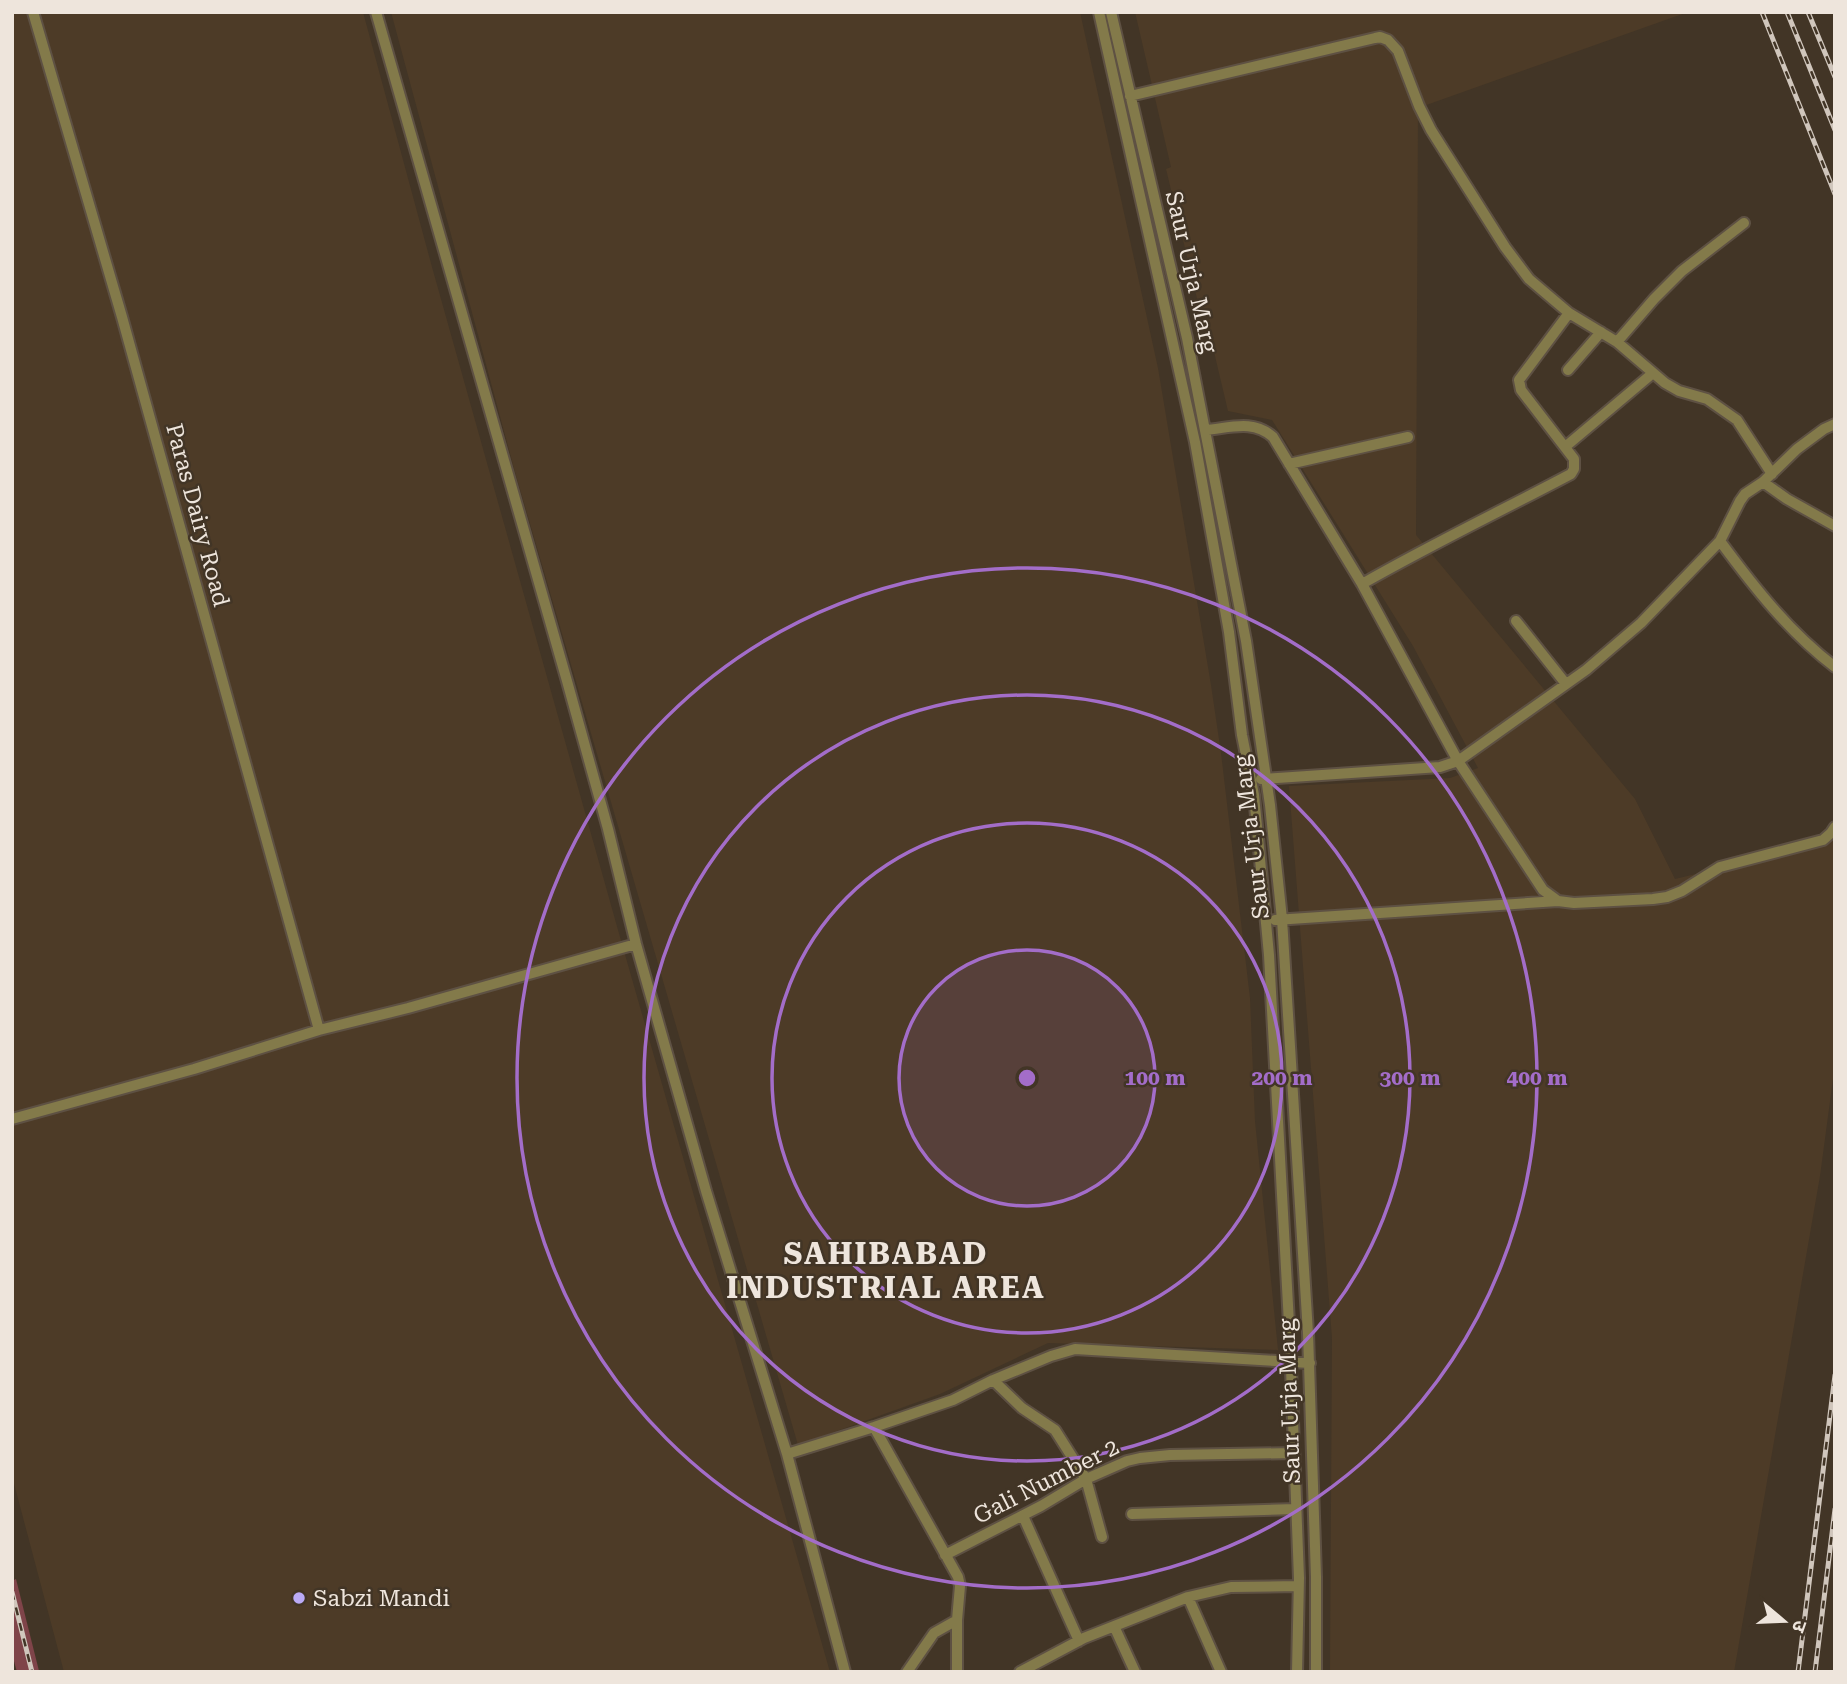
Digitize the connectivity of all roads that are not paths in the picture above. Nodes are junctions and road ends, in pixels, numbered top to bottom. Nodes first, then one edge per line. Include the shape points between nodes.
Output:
1 (33, 12) edge
2 (376, 12) edge
3 (1099, 12) edge
4 (1111, 12) edge
5 (1130, 96) junction
6 (1744, 223) dead end
7 (1569, 313) junction
8 (1601, 332) junction
9 (1617, 342) junction
10 (1568, 370) dead end
11 (1653, 373) junction
12 (1835, 424) edge
13 (1205, 430) junction
14 (1408, 437) dead end
15 (1565, 447) junction
16 (1289, 464) junction
17 (1768, 478) junction
18 (1835, 526) edge
19 (1720, 541) junction
20 (1362, 584) junction
21 (1516, 621) dead end
22 (1835, 667) edge
23 (1566, 684) junction
24 (1458, 761) junction
25 (1267, 778) junction
26 (1252, 779) junction
27 (1835, 827) edge
28 (1558, 901) junction
29 (1282, 919) junction
30 (1265, 921) junction
31 (636, 944) junction
32 (319, 1031) junction
33 (12, 1119) edge
34 (1291, 1362) junction
35 (1310, 1363) junction
36 (993, 1380) junction
37 (874, 1427) junction
38 (1294, 1452) junction
39 (787, 1454) junction
40 (1086, 1479) junction
41 (1296, 1509) junction
42 (1132, 1514) dead end
43 (1023, 1516) junction
44 (1102, 1537) dead end
45 (946, 1555) junction
46 (1298, 1586) junction
47 (1188, 1597) junction
48 (957, 1620) junction
49 (1114, 1626) junction
50 (1079, 1641) junction
51 (845, 1672) edge
52 (907, 1672) edge
53 (957, 1672) edge
54 (1020, 1672) edge
55 (1135, 1672) edge
56 (1221, 1672) edge
57 (1297, 1672) edge
58 (1316, 1672) edge

1 - 32 street, Paras Dairy Road via 126,330
2 - 31 street via 567,681
3 - 26 street, Saur Urja Marg via 1195,442
4 - 5 street, Saur Urja Marg
5 - 7 street via 1375,38 1388,40 1398,51 1431,130 1505,247 1529,279
5 - 13 street, Saur Urja Marg
6 - 9 street via 1682,271
7 - 8 street
7 - 15 street via 1519,380 1521,390
8 - 9 street
8 - 10 street
9 - 11 street
11 - 15 street
11 - 17 street via 1672,387 1707,399 1737,420
12 - 17 street via 1797,449
13 - 16 street via 1255,426 1265,430
13 - 25 street, Saur Urja Marg
14 - 16 street
15 - 20 street via 1574,459 1571,474
16 - 20 street
17 - 18 street via 1787,499
17 - 19 street via 1740,501
19 - 22 street via 1781,617
19 - 23 street via 1641,623
20 - 24 street
21 - 23 street
23 - 24 street
24 - 25 street via 1440,767
24 - 28 street via 1543,890
25 - 26 street
25 - 29 street, Saur Urja Marg
26 - 30 street, Saur Urja Marg
27 - 28 street via 1823,840 1720,867 1667,897
28 - 29 street
29 - 30 street
29 - 35 street, Saur Urja Marg
30 - 34 street, Saur Urja Marg
31 - 32 street
31 - 39 street
32 - 33 street
34 - 35 street
34 - 36 street via 1075,1349
34 - 38 street, Saur Urja Marg
35 - 58 street, Saur Urja Marg
36 - 37 street via 953,1400
36 - 40 street via 1022,1408 1055,1430
37 - 39 street
37 - 45 street
38 - 40 street, Gali Number 2 via 1140,1458
38 - 41 street, Saur Urja Marg
39 - 51 street
40 - 43 street, Gali Number 2
40 - 44 street
41 - 42 street
41 - 46 street, Saur Urja Marg
43 - 45 street, Gali Number 2
43 - 50 street
45 - 48 street via 960,1586
46 - 47 street via 1231,1587
46 - 57 street, Saur Urja Marg
47 - 49 street
47 - 56 street
48 - 52 street via 934,1633
48 - 53 street
49 - 50 street
49 - 55 street
50 - 54 street

